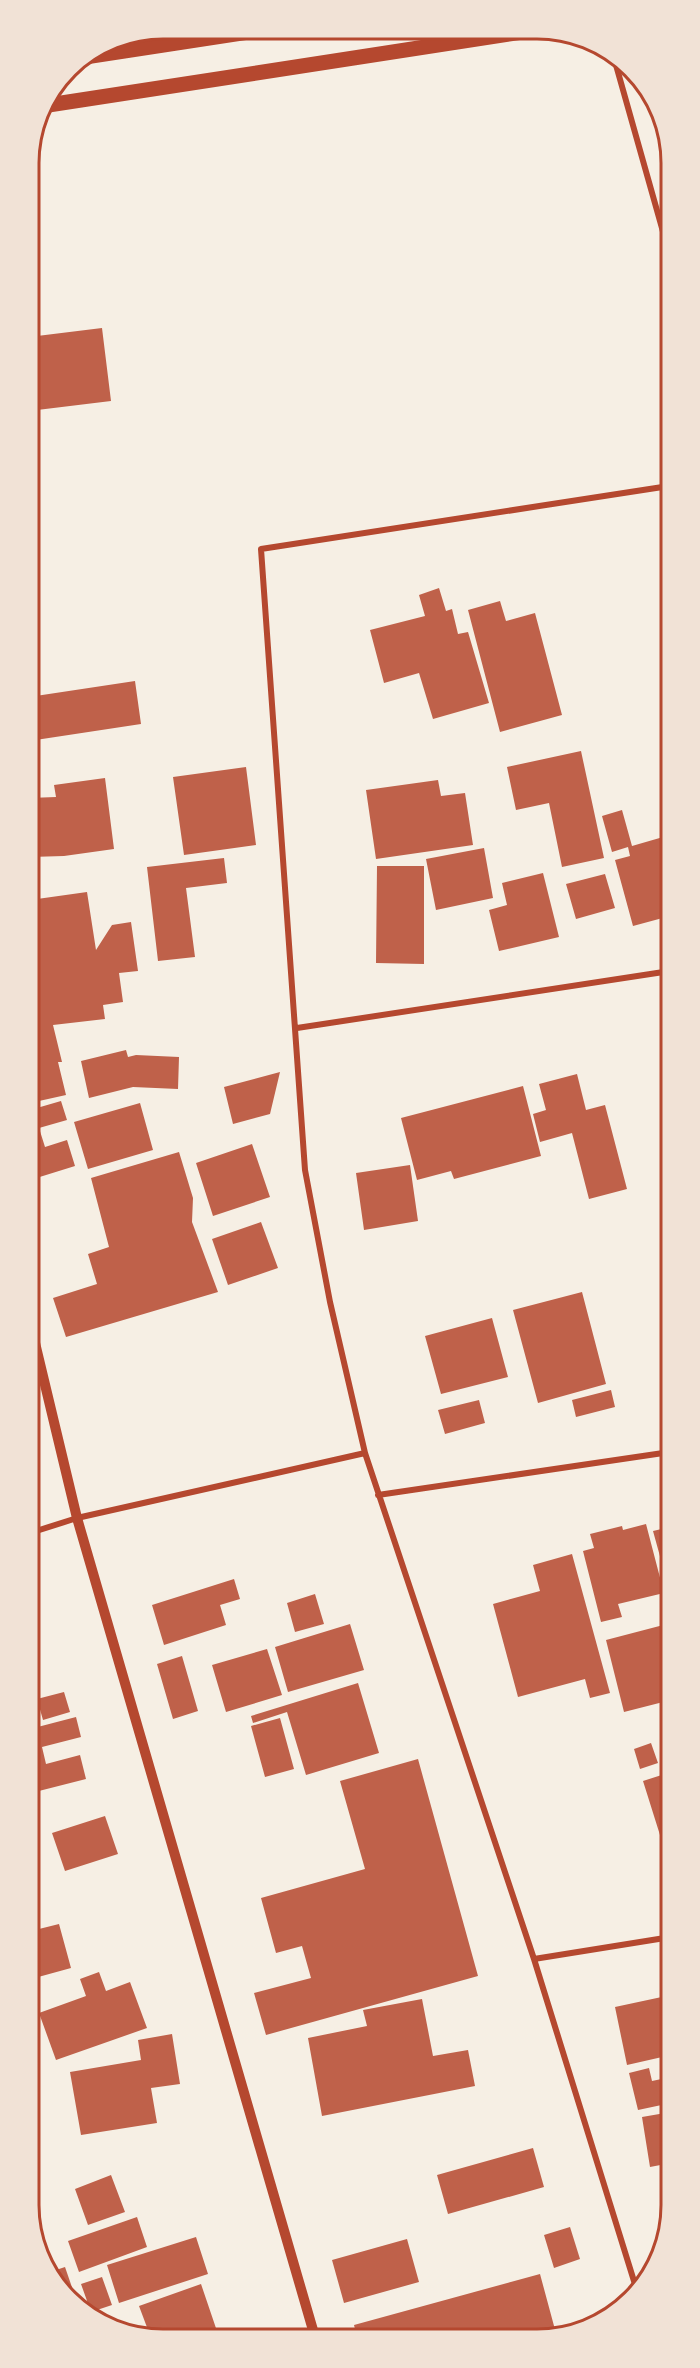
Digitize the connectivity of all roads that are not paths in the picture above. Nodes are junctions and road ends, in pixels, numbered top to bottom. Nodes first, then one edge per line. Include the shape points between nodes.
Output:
1 (162, 39) edge
2 (203, 39) edge
3 (477, 39) edge
4 (164, 45) junction
5 (104, 54) edge
6 (617, 69) edge
7 (54, 104) edge
8 (661, 225) edge
9 (661, 487) edge
10 (661, 972) edge
11 (297, 1028) junction
12 (39, 1360) edge
13 (365, 1453) junction
14 (661, 1453) edge
15 (378, 1495) junction
16 (77, 1518) junction
17 (39, 1530) edge
18 (661, 1938) edge
19 (534, 1959) junction
20 (634, 2282) edge
21 (313, 2329) edge

1 - 4 lane
2 - 4 main road
3 - 7 main road
4 - 5 main road
6 - 8 street
9 - 11 street via 261,549
10 - 11 street
11 - 13 street via 305,1170
12 - 16 street
13 - 15 street
13 - 16 street
14 - 15 street
15 - 19 street
16 - 17 street
16 - 21 street
18 - 19 street
19 - 20 street

